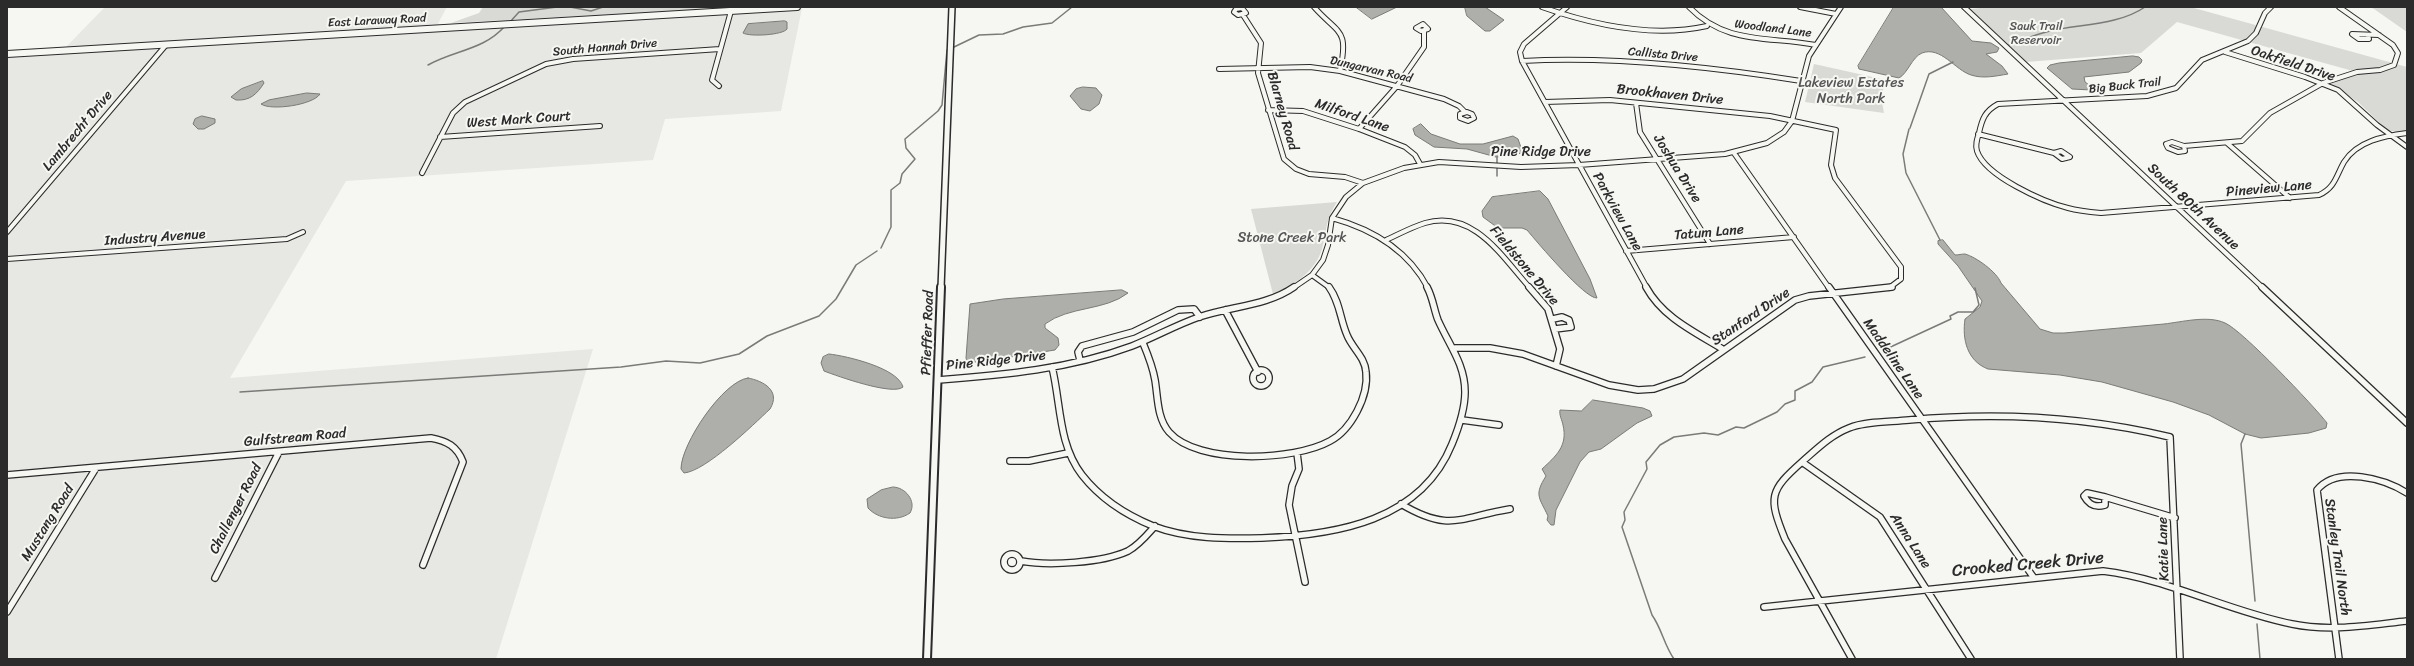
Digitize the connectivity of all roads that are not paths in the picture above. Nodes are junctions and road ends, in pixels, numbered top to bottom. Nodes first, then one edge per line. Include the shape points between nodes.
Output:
1 (797, 7) edge
2 (952, 7) edge
3 (1314, 7) edge
4 (1542, 7) edge
5 (1567, 7) edge
6 (1689, 7) edge
7 (1800, 7) edge
8 (1841, 7) edge
9 (1964, 7) edge
10 (2271, 7) edge
11 (2339, 7) edge
12 (731, 11) junction
13 (1560, 13) junction
14 (1836, 14) junction
15 (1243, 15) dead end
16 (1707, 26) junction
17 (1424, 31) dead end
18 (2380, 35) junction
19 (2368, 36) dead end
20 (166, 45) junction
21 (1816, 45) junction
22 (720, 49) junction
23 (2225, 52) junction
24 (7, 54) edge
25 (1522, 61) junction
26 (1258, 67) junction
27 (1219, 69) dead end
28 (1340, 71) junction
29 (1801, 81) junction
30 (2323, 83) junction
31 (719, 86) dead end
32 (1397, 86) junction
33 (1545, 102) junction
34 (2065, 102) junction
35 (1636, 103) junction
36 (1268, 110) junction
37 (1464, 112) dead end
38 (1792, 120) junction
39 (600, 126) dead end
40 (1359, 129) junction
41 (2407, 133) edge
42 (1978, 134) junction
43 (2391, 135) junction
44 (440, 137) junction
45 (2227, 143) junction
46 (2184, 146) dead end
47 (2407, 147) edge
48 (1734, 153) junction
49 (2054, 153) dead end
50 (1657, 159) junction
51 (1420, 164) junction
52 (1579, 165) junction
53 (422, 173) dead end
54 (1363, 183) junction
55 (2290, 198) junction
56 (2177, 208) junction
57 (1332, 218) junction
58 (7, 232) edge
59 (303, 232) dead end
60 (1794, 237) junction
61 (1386, 240) junction
62 (1710, 244) junction
63 (1626, 251) junction
64 (7, 259) edge
65 (1312, 275) junction
66 (1833, 294) junction
67 (1225, 310) junction
68 (1200, 317) junction
69 (1553, 319) junction
70 (1555, 329) junction
71 (1143, 343) junction
72 (1455, 348) junction
73 (1724, 350) junction
74 (1080, 360) junction
75 (1556, 366) junction
76 (1052, 367) junction
77 (1258, 372) dead end
78 (938, 380) junction
79 (1462, 420) junction
80 (1922, 420) junction
81 (2407, 423) edge
82 (1499, 425) dead end
83 (279, 452) junction
84 (1068, 453) junction
85 (1297, 453) junction
86 (1010, 461) dead end
87 (1802, 462) junction
88 (96, 468) junction
89 (7, 475) edge
90 (2407, 493) edge
91 (2105, 497) dead end
92 (1401, 504) junction
93 (1510, 509) dead end
94 (2175, 518) junction
95 (1155, 526) junction
96 (1295, 536) junction
97 (1021, 561) dead end
98 (423, 565) dead end
99 (215, 578) dead end
100 (2034, 578) junction
101 (1305, 582) dead end
102 (2177, 588) junction
103 (1927, 589) junction
104 (1820, 601) junction
105 (1764, 607) dead end
106 (7, 612) edge
107 (2407, 621) edge
108 (2335, 629) junction
109 (927, 659) edge
110 (1852, 659) edge
111 (1971, 659) edge
112 (2180, 659) edge
113 (2339, 659) edge

1 - 12 main road, East Laraway Road
2 - 78 street, Pfieffer Road
3 - 28 street via 1337,27 1344,38 1345,48
4 - 13 street
5 - 13 street
6 - 16 street, Woodland Lane
7 - 14 street
8 - 14 street, Pine Ridge Drive
9 - 34 street, South 80th Avenue
10 - 23 street, Big Buck Trail via 2265,12 2260,31 2242,45
11 - 18 street
12 - 20 main road, East Laraway Road
12 - 22 street
13 - 16 street via 1595,23 1680,30
13 - 25 street via 1524,44 1520,52
14 - 21 street, Pine Ridge Drive
15 - 26 street, Blarney Road via 1261,43
16 - 21 street, Woodland Lane via 1735,36
17 - 32 street via 1424,48
18 - 19 street
18 - 30 street via 2393,45 2398,53 2394,65 2380,70 2357,72
20 - 24 main road, East Laraway Road
20 - 58 street, Lambrecht Drive
21 - 29 street, Pine Ridge Drive via 1809,56
22 - 31 street via 712,80
22 - 44 street, South Hannah Drive via 573,59 546,64 465,102 453,113
23 - 30 street, Oakfield Drive via 2252,63
23 - 34 street, Big Buck Trail via 2200,62 2191,69 2180,85 2166,92 2147,96
25 - 29 street, Callista Drive via 1574,58 1602,60
25 - 33 street, Parkview Lane
26 - 27 street, Dungarvan Road
26 - 28 street, Dungarvan Road via 1310,67
26 - 36 street, Blarney Road
28 - 32 street, Dungarvan Road
29 - 38 street, Pine Ridge Drive
30 - 43 street, Oakfield Drive via 2353,99 2374,122
30 - 45 street via 2270,113 2245,139
32 - 37 street, Dungarvan Road via 1450,101
32 - 40 street
33 - 35 street, Brookhaven Drive via 1590,99
33 - 52 street, Parkview Lane
34 - 42 street, Big Buck Trail via 1998,104 1982,116
34 - 56 street, South 80th Avenue
35 - 38 street, Brookhaven Drive
35 - 50 street, Joshua Drive via 1639,129
36 - 40 street, Milford Lane via 1303,111
36 - 54 street, Blarney Road via 1282,156 1291,166 1308,174 1346,177
38 - 48 street, Pine Ridge Drive via 1784,132 1772,141
38 - 66 street, Stanford Drive via 1836,130 1831,165 1835,178 1899,262 1904,273 1899,283 1887,289
39 - 44 street, West Mark Court
40 - 51 street, Milford Lane via 1405,147 1415,155
41 - 43 street, Pineview Lane
42 - 49 street
42 - 56 street, Pineview Lane via 1977,152 1987,165 2013,182 2058,205 2096,212
43 - 47 street, Oakfield Drive
43 - 55 street, Pineview Lane via 2365,144 2351,153 2343,163 2335,186 2331,190 2319,195
44 - 53 street, South Hannah Drive
45 - 46 street
45 - 55 street
48 - 50 street, Pine Ridge Drive
48 - 60 street, Maddeline Lane
50 - 52 street, Pine Ridge Drive
50 - 62 street, Joshua Drive
51 - 52 street, Pine Ridge Drive via 1465,162 1506,166
51 - 54 street, Pine Ridge Drive
52 - 63 street, Parkview Lane
54 - 57 street, Pine Ridge Drive via 1346,197
55 - 56 street, Pineview Lane
56 - 81 street, South 80th Avenue
57 - 61 street via 1364,227
57 - 65 street, Pine Ridge Drive via 1326,253
59 - 64 street, Industry Avenue via 287,239
60 - 62 street, Tatum Lane
60 - 66 street, Maddeline Lane
61 - 69 street, Fieldstone Drive via 1426,223 1446,221 1470,226 1481,232 1548,309
61 - 72 street via 1408,259 1424,281 1433,299 1440,325
62 - 63 street, Tatum Lane
63 - 73 street, Parkview Lane via 1654,301 1662,310
65 - 67 street, Pine Ridge Drive via 1295,288 1276,297
65 - 85 street via 1329,287 1336,298 1346,333 1366,369 1366,388 1354,418 1343,432 1324,445
66 - 73 street, Stanford Drive via 1795,300
66 - 80 street, Maddeline Lane
67 - 68 street, Pine Ridge Drive
67 - 77 street
68 - 71 street, Pine Ridge Drive
68 - 74 street via 1194,309 1176,311 1134,332 1082,346 1078,352
69 - 70 street, Fieldstone Drive
69 - 70 street via 1562,317 1570,320 1571,327
70 - 75 street, Fieldstone Drive via 1560,349
71 - 74 street, Pine Ridge Drive
71 - 85 street via 1151,365 1162,421 1169,432 1181,442 1201,452 1224,456
72 - 75 street, Stanford Drive via 1490,348 1523,354
72 - 79 street via 1465,397
73 - 75 street, Stanford Drive via 1683,379 1668,386 1649,390 1609,385
74 - 76 street, Pine Ridge Drive
76 - 78 street, Pine Ridge Drive via 1023,373
76 - 84 street via 1057,386 1061,429
78 - 109 street, Pfieffer Road
79 - 82 street
79 - 92 street via 1438,472
80 - 87 street via 1851,426 1834,435
80 - 94 street, Katie Lane via 1986,414 2045,415 2100,421 2170,438
80 - 100 street, Maddeline Lane
83 - 88 street, Gulfstream Road
83 - 98 street, Gulfstream Road via 431,438 445,440 455,446 463,462
83 - 99 street, Challenger Road
84 - 86 street via 1042,460
84 - 95 street via 1080,472 1103,496 1121,510
85 - 96 street via 1299,469 1292,486 1289,505
87 - 103 street, Anna Lane via 1877,513 1886,523
87 - 104 street via 1779,483 1774,500 1775,509 1785,539
88 - 89 street, Gulfstream Road
88 - 106 street, Mustang Road
90 - 108 street, Stanley Trail North via 2380,480 2359,476 2324,483 2317,490
91 - 94 street
92 - 93 street via 1422,517 1446,523
92 - 96 street via 1381,515 1351,526
94 - 102 street, Katie Lane
95 - 96 street via 1211,538
95 - 97 street via 1142,542 1115,556 1043,563
96 - 101 street
100 - 102 street, Crooked Creek Drive via 2116,571
100 - 103 street, Crooked Creek Drive
102 - 108 street, Crooked Creek Drive via 2286,622
102 - 112 street, Katie Lane
103 - 104 street, Crooked Creek Drive
103 - 111 street, Anna Lane
104 - 105 street, Crooked Creek Drive
104 - 110 street
107 - 108 street, Crooked Creek Drive
108 - 113 street

